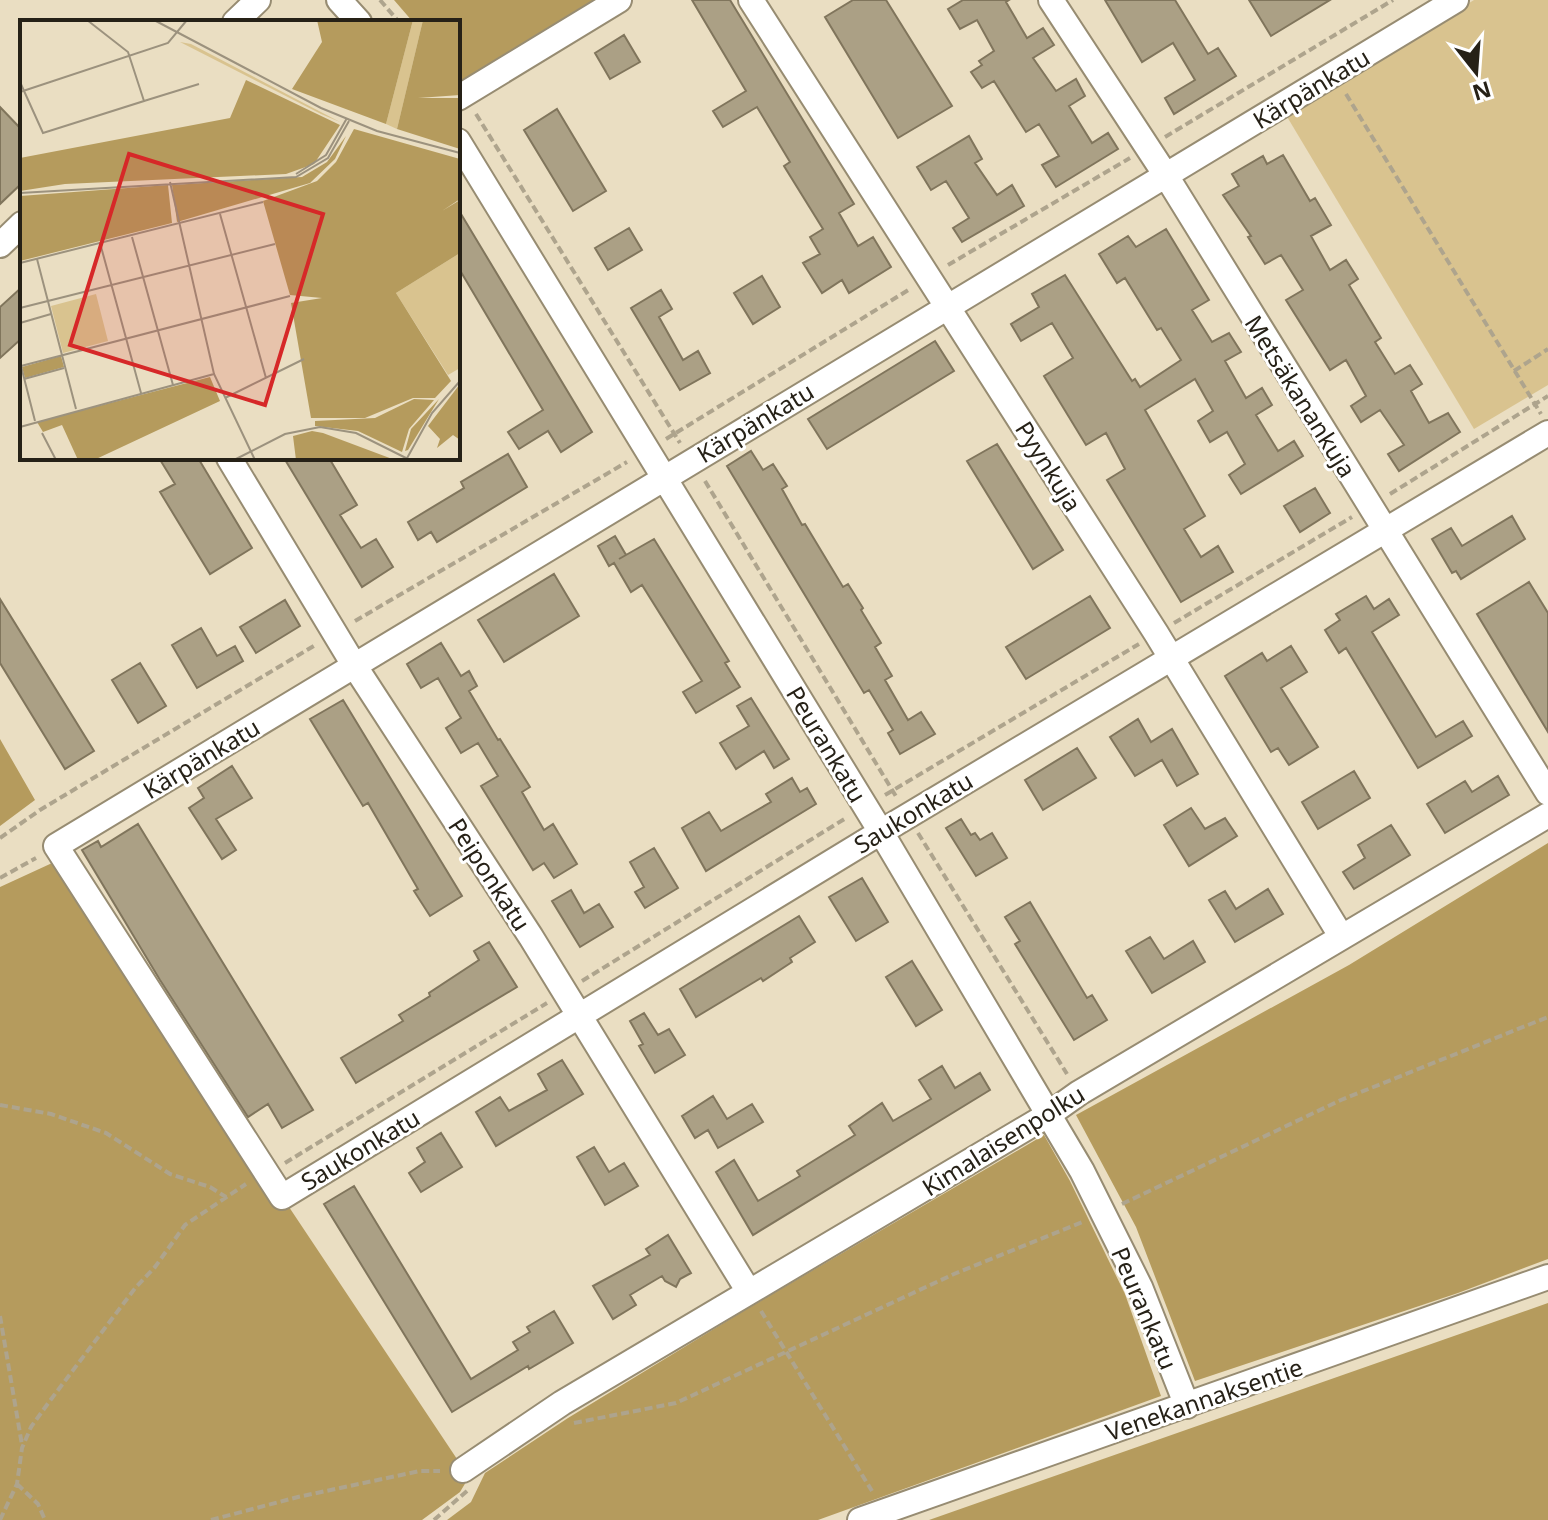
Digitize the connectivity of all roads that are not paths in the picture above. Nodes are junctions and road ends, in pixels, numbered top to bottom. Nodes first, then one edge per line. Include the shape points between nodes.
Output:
1 (258, 0) edge
2 (339, 0) edge
3 (619, 0) edge
4 (751, 0) edge
5 (1051, 0) edge
6 (1456, 0) edge
7 (237, 20) edge
8 (357, 20) edge
9 (461, 96) edge
10 (460, 144) edge
11 (1165, 174) junction
12 (20, 226) edge
13 (0, 245) edge
14 (948, 305) junction
15 (1545, 424) edge
16 (230, 460) edge
17 (664, 478) junction
18 (1384, 530) junction
19 (1171, 658) junction
20 (354, 665) junction
21 (1548, 793) edge
22 (1548, 815) edge
23 (881, 832) junction
24 (1341, 936) junction
25 (579, 1016) junction
26 (1048, 1115) junction
27 (282, 1197) joint
28 (1548, 1277) edge
29 (749, 1292) junction
30 (1187, 1406) junction
31 (463, 1470) road end
32 (860, 1520) edge

1 - 7 street
2 - 8 street
3 - 9 street
4 - 14 street, Pyynkuja
5 - 11 street, Metsäkanankuja
6 - 11 street, Kärpänkatu
10 - 17 street, Peurankatu
11 - 14 street, Kärpänkatu
11 - 18 street, Metsäkanankuja
12 - 13 street
14 - 17 street, Kärpänkatu
14 - 19 street, Pyynkuja
15 - 18 street, Saukonkatu
16 - 20 street, Peiponkatu
17 - 20 street, Kärpänkatu
17 - 23 street, Peurankatu
18 - 19 street, Saukonkatu
18 - 21 street, Metsäkanankuja
19 - 23 street, Saukonkatu
19 - 24 street, Pyynkuja
20 - 25 street, Peiponkatu
20 - 27 street, Kärpänkatu via 56,846
22 - 24 street, Kimalaisenpolku
23 - 25 street, Saukonkatu
23 - 26 street, Peurankatu
24 - 26 street, Kimalaisenpolku
25 - 27 street, Saukonkatu
25 - 29 street, Peiponkatu
26 - 29 street, Kimalaisenpolku
26 - 30 street, Peurankatu via 1140,1287
28 - 30 street, Venekannaksentie
29 - 31 street, Kimalaisenpolku via 562,1403
30 - 32 street, Venekannaksentie

